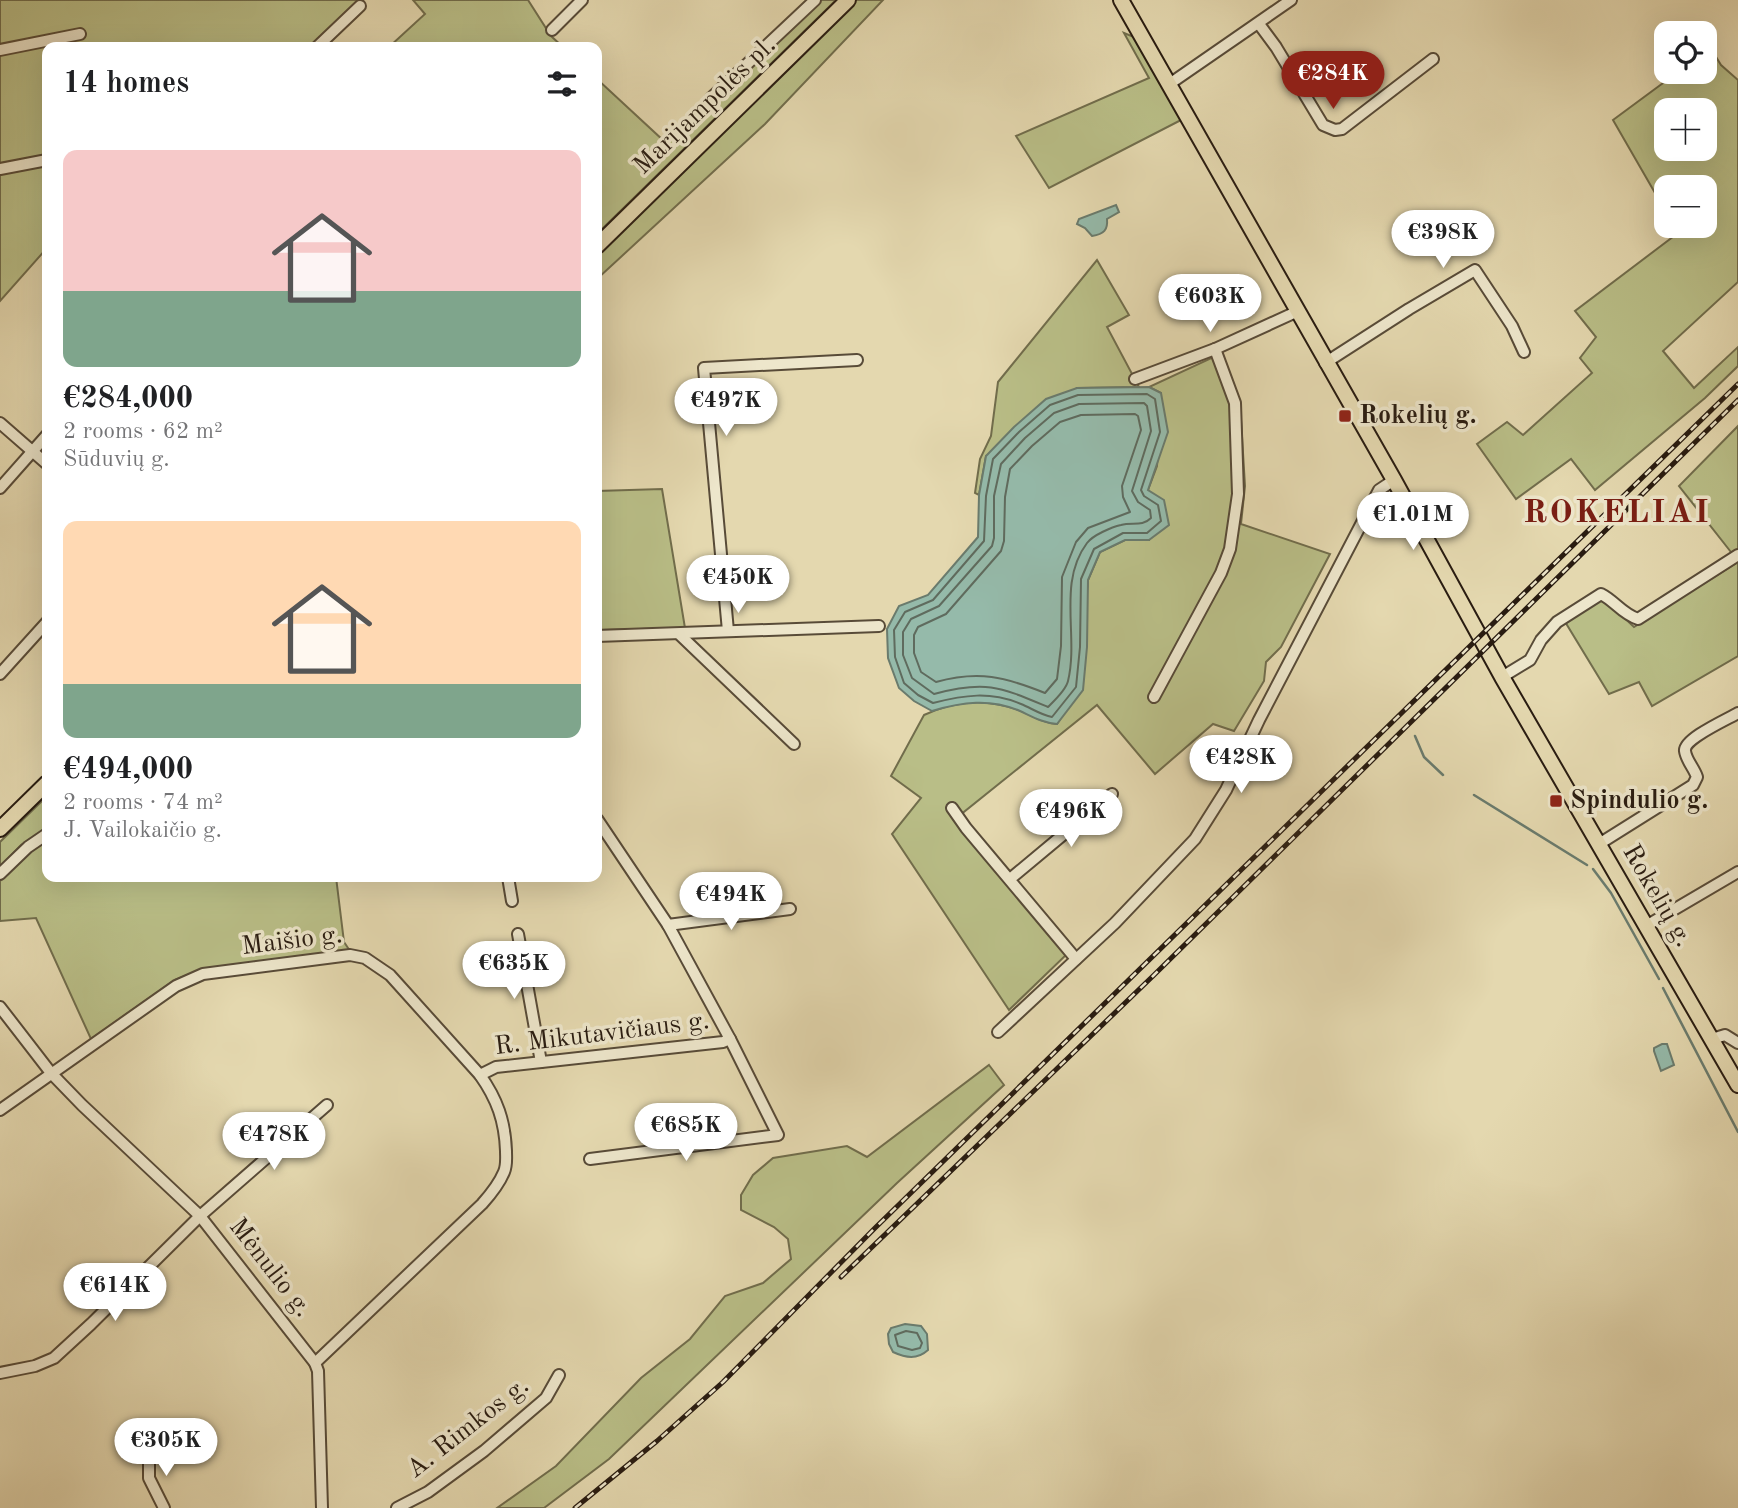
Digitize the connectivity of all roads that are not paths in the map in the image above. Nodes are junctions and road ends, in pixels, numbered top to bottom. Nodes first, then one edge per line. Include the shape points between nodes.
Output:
1 (582, 0) edge
2 (815, 0) edge
3 (848, 0) edge
4 (1121, 0) edge
5 (1291, 0) edge
6 (360, 6) dead end
7 (1259, 24) junction
8 (552, 30) dead end
9 (80, 34) dead end
10 (322, 42) edge
11 (0, 50) edge
12 (1433, 60) dead end
13 (1168, 85) junction
14 (711, 98) dead end
15 (42, 161) edge
16 (0, 169) edge
17 (602, 241) edge
18 (1296, 312) junction
19 (1215, 349) junction
20 (1524, 352) dead end
21 (857, 360) dead end
22 (1325, 363) junction
23 (1135, 379) dead end
24 (0, 423) edge
25 (42, 441) edge
26 (33, 451) junction
27 (42, 459) edge
28 (1394, 480) junction
29 (0, 488) edge
30 (1738, 555) edge
31 (879, 626) dead end
32 (42, 628) edge
33 (728, 631) junction
34 (679, 634) junction
35 (602, 636) edge
36 (0, 674) edge
37 (1502, 677) junction
38 (1154, 697) dead end
39 (1738, 713) edge
40 (794, 744) dead end
41 (42, 788) edge
42 (1112, 794) dead end
43 (952, 808) dead end
44 (602, 826) edge
45 (0, 829) edge
46 (42, 837) edge
47 (1599, 844) junction
48 (1738, 872) edge
49 (0, 874) edge
50 (1010, 879) junction
51 (509, 882) edge
52 (512, 901) dead end
53 (790, 908) dead end
54 (668, 925) junction
55 (1646, 926) junction
56 (519, 934) dead end
57 (1076, 959) junction
58 (0, 1007) edge
59 (998, 1032) dead end
60 (730, 1039) junction
61 (1712, 1039) junction
62 (1738, 1042) edge
63 (541, 1062) junction
64 (51, 1073) junction
65 (480, 1075) junction
66 (1738, 1085) edge
67 (327, 1105) dead end
68 (0, 1110) edge
69 (590, 1159) dead end
70 (200, 1216) junction
71 (315, 1363) junction
72 (0, 1373) edge
73 (559, 1375) dead end
74 (149, 1452) dead end
75 (164, 1508) edge
76 (322, 1508) edge
77 (397, 1508) edge

1 - 8 street
2 - 14 street
3 - 17 main road, Marijampolės pl.
4 - 13 main road, Rokelių g.
5 - 7 street
6 - 10 street
7 - 12 street via 1323,125 1335,130
7 - 13 street
9 - 11 street
13 - 18 main road, Rokelių g.
15 - 16 street
18 - 19 street
18 - 22 main road, Rokelių g.
19 - 23 street
19 - 38 street via 1235,403 1238,494 1230,549 1222,573
20 - 22 street via 1475,270
21 - 33 street via 704,368
22 - 28 main road, Rokelių g.
24 - 26 street
25 - 26 street
26 - 27 street
26 - 29 street
28 - 37 main road, Rokelių g.
28 - 57 street via 1379,490 1226,790 1195,839
30 - 37 street via 1638,619 1626,615 1601,593 1557,622 1530,660
31 - 33 street
32 - 36 street
33 - 34 street
34 - 35 street
34 - 40 street
37 - 47 main road, Rokelių g.
39 - 47 street via 1686,746 1697,777 1692,785
41 - 45 main road
42 - 50 street
43 - 50 street
44 - 54 street
46 - 49 street
47 - 55 main road, Rokelių g.
48 - 55 street
50 - 57 street
51 - 52 street
53 - 54 street
54 - 60 street
55 - 61 main road, Rokelių g.
56 - 63 street
57 - 59 street
58 - 64 street, Mėnulio g.
60 - 63 street, R. Mikutavičiaus g.
60 - 69 street via 778,1135
61 - 62 street via 1725,1035
61 - 66 main road, Rokelių g.
63 - 65 street, R. Mikutavičiaus g. via 496,1067
64 - 65 street, Maišio g. via 190,979 350,955 365,958 390,975
64 - 68 street, Maišio g.
64 - 70 street, Mėnulio g.
65 - 71 street, Maišio g. via 500,1108 505,1132 505,1170 495,1189
67 - 70 street
70 - 71 street, Mėnulio g.
70 - 72 street via 54,1358
71 - 76 street
73 - 77 street, A. Rimkos g. via 546,1398 484,1451 428,1492
74 - 75 street via 149,1478

